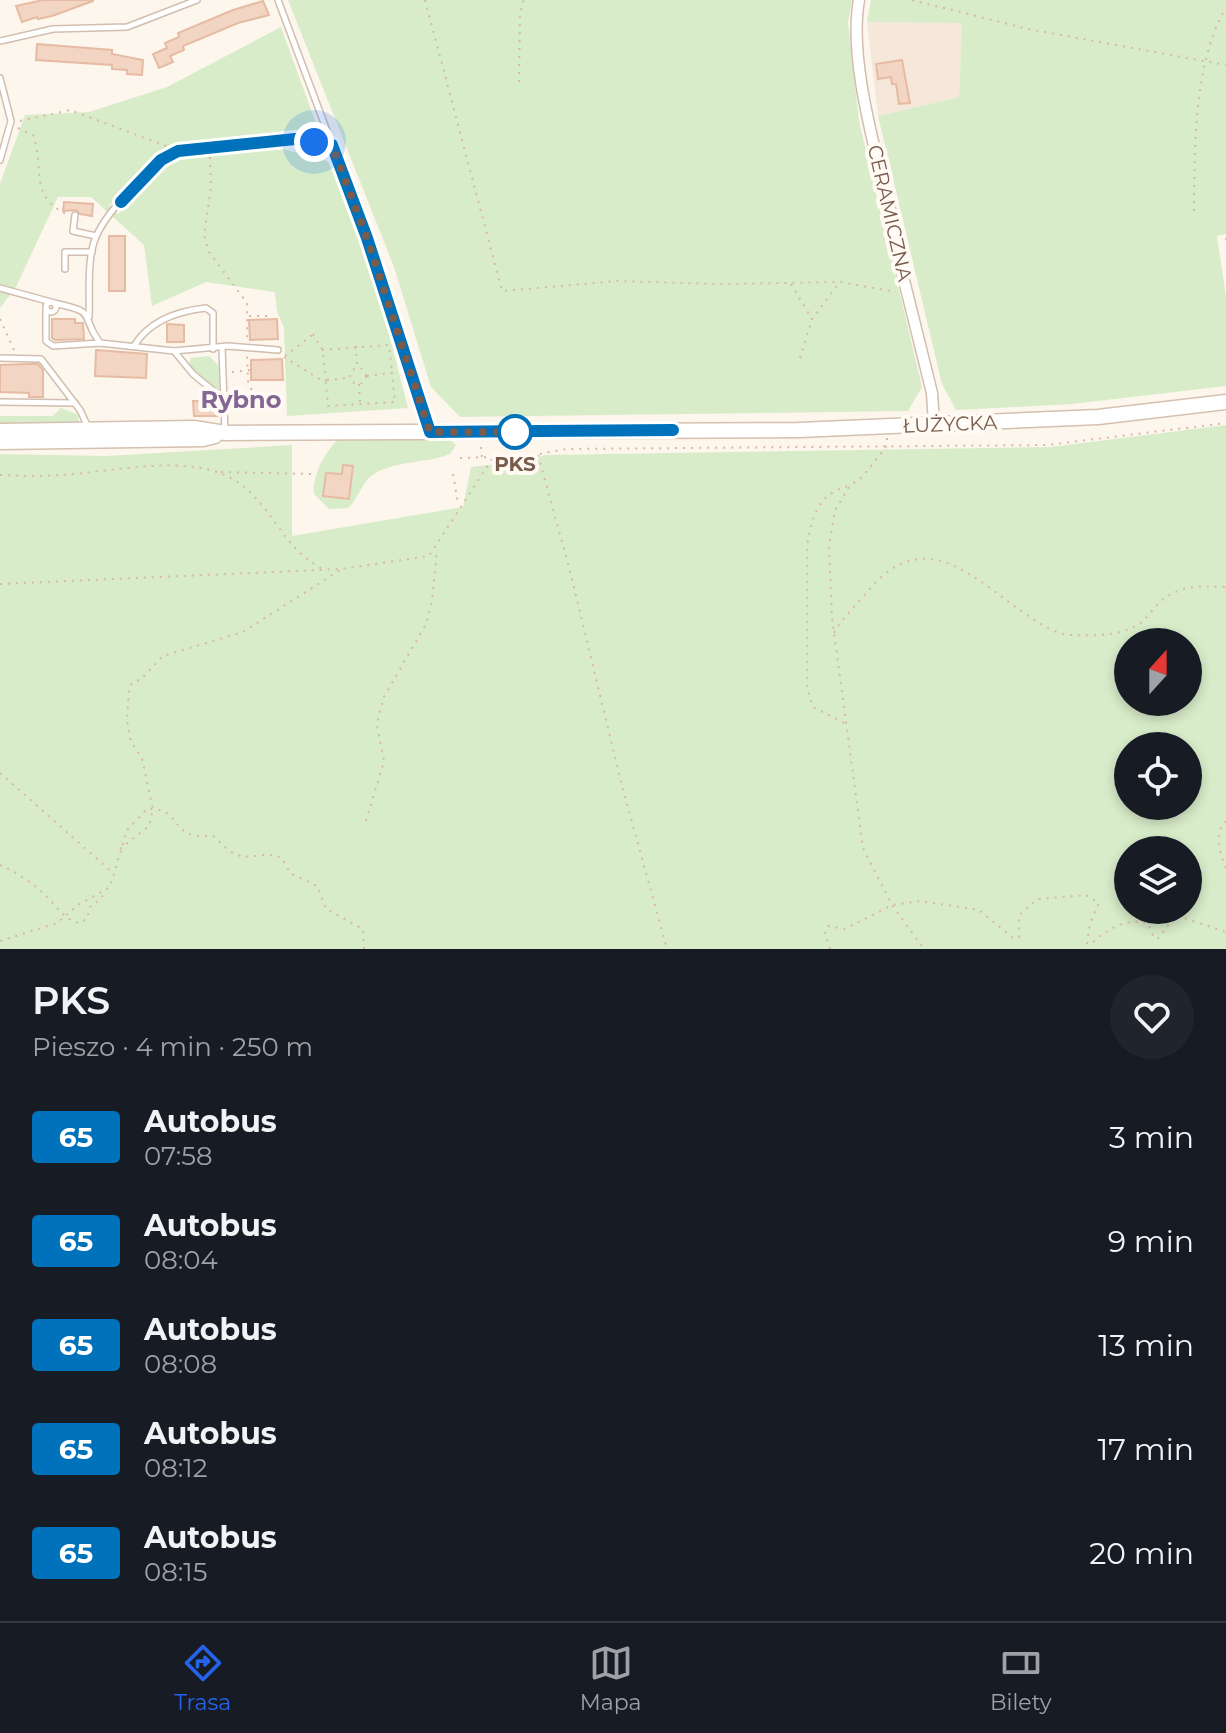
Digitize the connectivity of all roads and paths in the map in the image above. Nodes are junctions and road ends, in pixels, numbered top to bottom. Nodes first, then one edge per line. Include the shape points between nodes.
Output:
1 (197, 0) edge
2 (278, 0) edge
3 (425, 0) edge
4 (524, 0) edge
5 (859, 0) edge
6 (912, 0) edge
7 (1226, 7) edge
8 (0, 41) edge
9 (1206, 62) junction
10 (1226, 65) edge
11 (0, 78) edge
12 (519, 82) dead end
13 (11, 124) junction
14 (332, 145) junction
15 (208, 148) junction
16 (178, 151) junction
17 (0, 160) edge
18 (1194, 211) dead end
19 (74, 216) joint
20 (96, 236) junction
21 (92, 252) junction
22 (65, 269) dead end
23 (840, 282) junction
24 (790, 283) junction
25 (0, 288) edge
26 (909, 295) junction
27 (50, 305) junction
28 (248, 316) junction
29 (272, 316) dead end
30 (89, 317) junction
31 (0, 319) edge
32 (812, 319) junction
33 (100, 343) junction
34 (134, 346) junction
35 (356, 346) junction
36 (222, 347) junction
37 (247, 347) junction
38 (213, 349) junction
39 (322, 349) junction
40 (278, 350) joint
41 (174, 351) junction
42 (284, 357) junction
43 (0, 358) edge
44 (18, 358) junction
45 (800, 358) dead end
46 (358, 369) junction
47 (249, 370) junction
48 (222, 373) junction
49 (392, 373) junction
50 (366, 376) junction
51 (350, 378) junction
52 (326, 381) junction
53 (359, 383) junction
54 (223, 398) junction
55 (0, 402) edge
56 (1226, 402) edge
57 (75, 403) junction
58 (361, 404) junction
59 (243, 411) dead end
60 (1226, 423) edge
61 (934, 424) junction
62 (886, 426) junction
63 (0, 431) edge
64 (430, 432) junction
65 (225, 433) junction
66 (86, 435) junction
67 (0, 442) edge
68 (481, 447) dead end
69 (886, 447) junction
70 (537, 455) junction
71 (460, 458) dead end
72 (493, 458) junction
73 (482, 459) junction
74 (220, 472) junction
75 (312, 474) dead end
76 (453, 474) dead end
77 (0, 475) edge
78 (850, 486) junction
79 (458, 508) junction
80 (437, 548) junction
81 (322, 568) junction
82 (341, 569) junction
83 (0, 584) edge
84 (1226, 587) edge
85 (834, 634) junction
86 (844, 723) junction
87 (0, 773) edge
88 (153, 809) junction
89 (366, 821) dead end
90 (1226, 821) edge
91 (120, 849) junction
92 (0, 865) edge
93 (1226, 869) edge
94 (114, 873) junction
95 (105, 891) junction
96 (892, 905) junction
97 (66, 918) junction
98 (1226, 932) edge
99 (0, 941) edge
100 (364, 949) edge
101 (667, 949) edge
102 (830, 949) edge
103 (924, 949) edge

1 - 8 lane via 127,27 53,29
2 - 14 lane
3 - 24 path via 502,291 617,281
4 - 12 path
5 - 26 street, CERAMICZNA via 865,98
6 - 9 path via 1028,29
7 - 9 path
9 - 10 path
9 - 18 path via 1195,133
11 - 13 lane
13 - 16 path via 70,110
13 - 17 lane
13 - 19 path via 33,135 45,199
14 - 15 lane via 295,139
14 - 64 lane
15 - 16 lane
15 - 28 path via 211,187 204,235 209,252 247,303
16 - 20 lane via 161,160 101,223
19 - 20 lane via 73,231
20 - 21 lane
21 - 22 lane via 65,252
21 - 30 lane
23 - 24 path
23 - 26 path
23 - 32 path
24 - 32 path
25 - 27 lane
26 - 61 street, CERAMICZNA
27 - 30 lane via 81,309
27 - 33 lane via 49,345
28 - 29 path
28 - 37 path
30 - 33 lane
31 - 44 path
32 - 45 path
33 - 34 lane
34 - 38 lane via 143,330 159,321 206,308 213,313
34 - 41 lane
35 - 39 path
35 - 46 path
35 - 49 path via 389,345
36 - 37 lane
36 - 38 lane
36 - 48 lane
37 - 40 lane
37 - 47 path
38 - 41 lane
39 - 42 path via 314,333
39 - 52 path
40 - 42 path
41 - 54 lane
42 - 52 path
43 - 44 lane
44 - 57 lane via 41,359
46 - 50 path via 365,368
46 - 51 path via 350,369
47 - 48 path
47 - 59 path via 253,393
48 - 54 lane
49 - 50 path
49 - 58 path via 395,402
50 - 53 path via 366,382
51 - 52 path
51 - 53 path via 351,384
52 - 58 path via 328,406
53 - 58 path
54 - 65 lane
55 - 57 lane
56 - 61 main road, ŁUŻYCKA via 1098,417
57 - 66 lane
60 - 69 path via 1047,445
61 - 62 main road, ŁUŻYCKA
62 - 64 main road, ŁUŻYCKA
62 - 69 path
63 - 66 main road
64 - 65 main road, ŁUŻYCKA
65 - 66 main road, ŁUŻYCKA via 203,439
66 - 67 main road
68 - 73 path
69 - 70 path via 566,449
69 - 78 path
70 - 72 path
70 - 101 path
71 - 73 path
72 - 73 path
72 - 79 path
74 - 75 path
74 - 77 path via 155,467
74 - 81 path via 243,486 300,556
76 - 79 path
78 - 85 path via 835,510 829,546
78 - 86 path via 824,497 810,525 807,547 807,687 813,707
79 - 80 path
80 - 82 path via 429,556
80 - 89 path via 426,624 379,714 384,761
81 - 82 path
81 - 83 path
82 - 88 path via 243,632 163,656 133,682 126,712 129,734 142,758
84 - 85 path via 1190,586 1165,597 1142,622 1125,630 1070,636 1047,628 961,568 939,559 907,559 876,581
85 - 86 path
86 - 96 path via 863,848
87 - 94 path
88 - 91 path via 149,826
88 - 91 path via 134,820
88 - 100 path via 169,812 195,837 213,836 234,854 282,858 290,873 317,886 326,909 363,929
90 - 93 path via 1218,841
91 - 94 path
92 - 97 path via 41,892
94 - 95 path
95 - 97 path
95 - 97 path via 84,922
96 - 98 path via 921,901 972,907 1013,938 1021,932 1019,915 1038,899 1086,895 1099,903 1087,943 1131,922 1148,923 1154,938 1159,938 1175,915
96 - 102 path via 845,929 828,926
96 - 103 path
97 - 99 path

